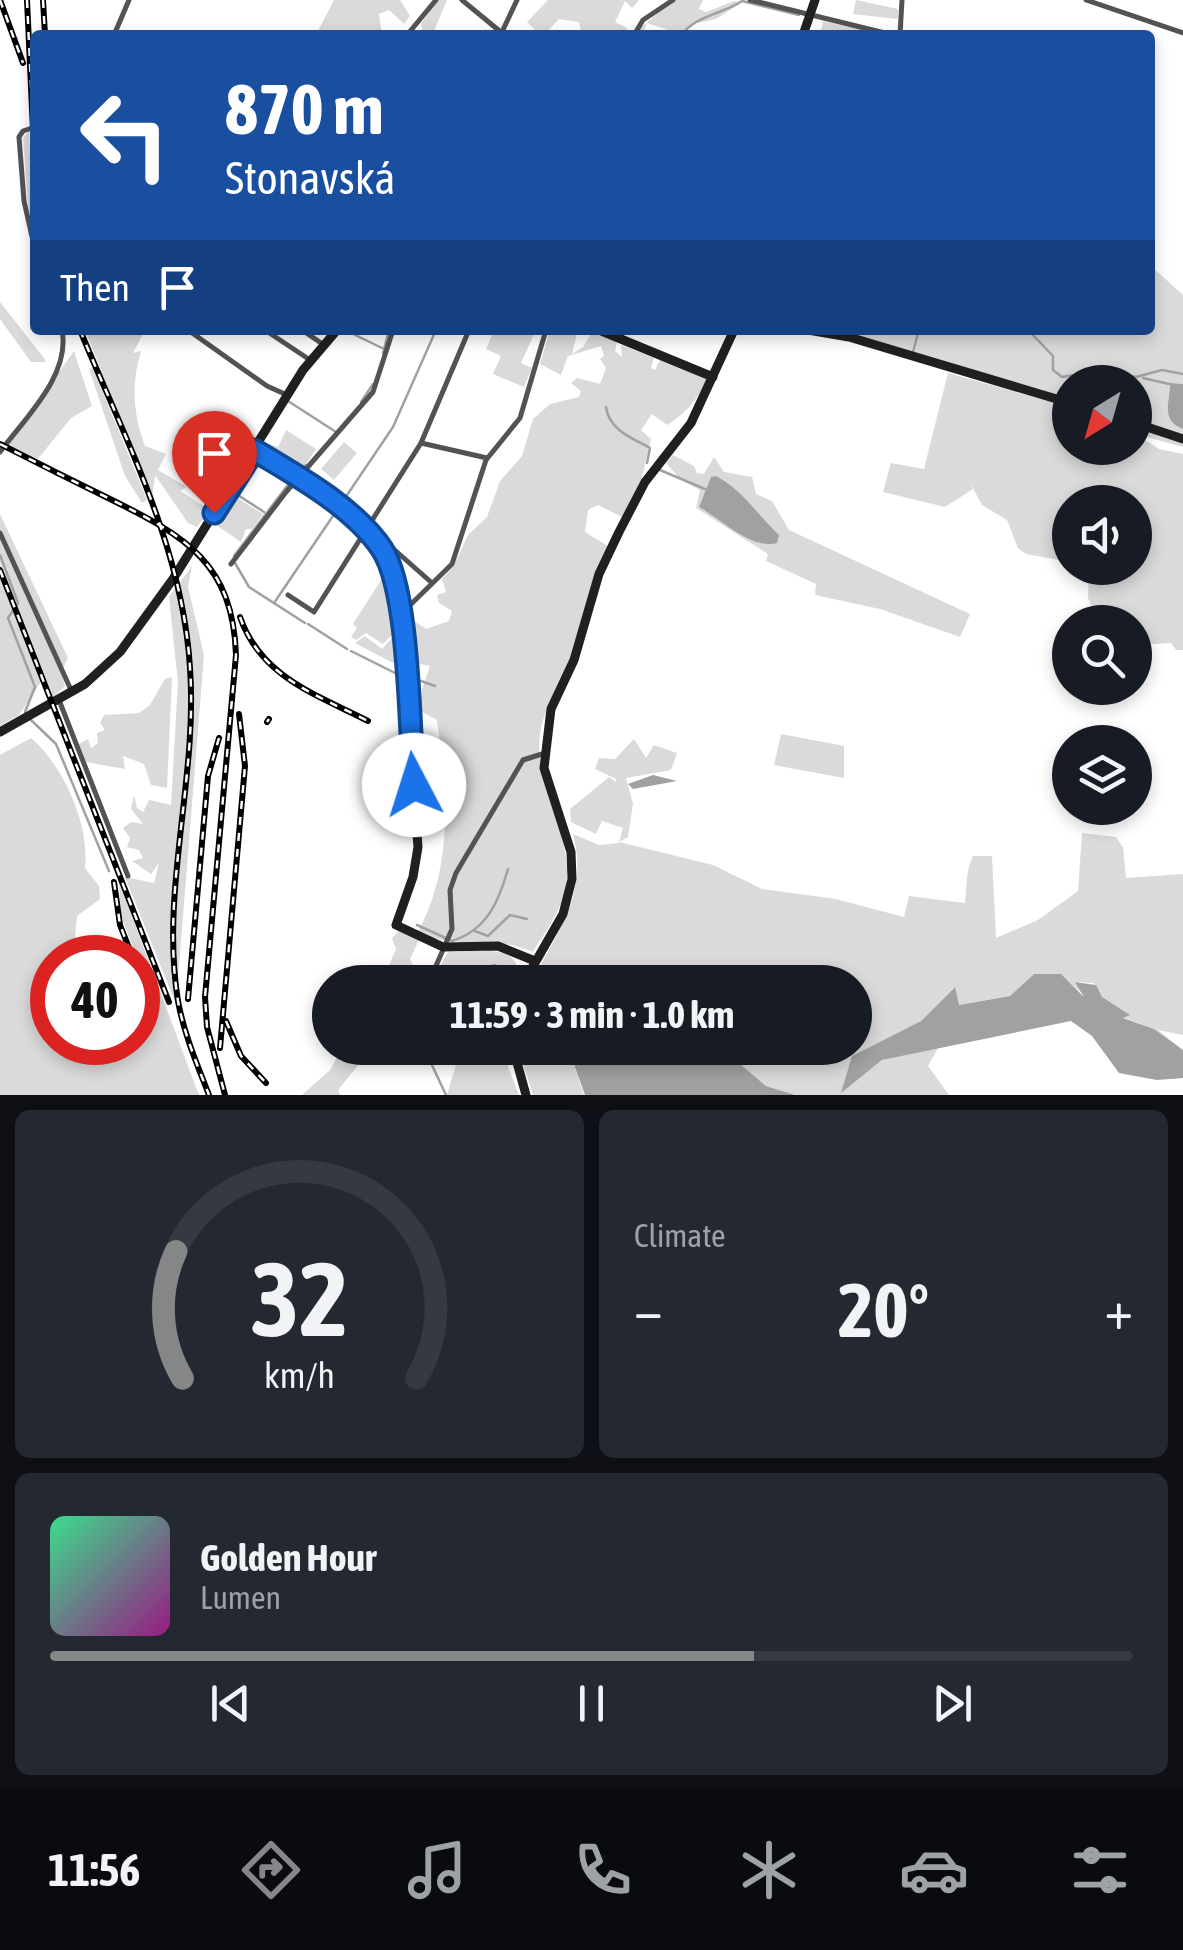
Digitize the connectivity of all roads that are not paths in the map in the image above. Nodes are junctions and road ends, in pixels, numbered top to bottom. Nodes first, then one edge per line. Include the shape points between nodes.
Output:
1 (128, 0) edge
2 (436, 0) edge
3 (462, 0) edge
4 (517, 0) edge
5 (673, 0) edge
6 (750, 0) edge
7 (816, 0) edge
8 (902, 0) edge
9 (1086, 0) edge
10 (810, 16) junction
11 (116, 30) edge
12 (411, 30) edge
13 (496, 30) edge
14 (503, 30) edge
15 (637, 30) edge
16 (805, 30) edge
17 (874, 30) edge
18 (898, 30) edge
19 (1183, 33) edge
20 (30, 128) edge
21 (30, 228) edge
22 (62, 335) edge
23 (195, 335) edge
24 (272, 335) edge
25 (309, 335) edge
26 (333, 335) edge
27 (392, 335) edge
28 (468, 335) edge
29 (545, 335) edge
30 (610, 335) edge
31 (732, 335) edge
32 (834, 335) edge
33 (324, 345) junction
34 (310, 360) junction
35 (713, 377) junction
36 (287, 395) junction
37 (1052, 398) edge
38 (1152, 428) edge
39 (1183, 438) edge
40 (421, 443) junction
41 (254, 450) junction
42 (0, 452) edge
43 (488, 458) junction
44 (299, 479) junction
45 (370, 530) junction
46 (0, 533) edge
47 (232, 564) dead end
48 (432, 583) junction
49 (288, 594) dead end
50 (400, 614) junction
51 (72, 692) junction
52 (59, 700) junction
53 (0, 732) edge
54 (542, 754) junction
55 (128, 876) dead end
56 (446, 947) junction
57 (534, 961) junction
58 (437, 965) edge
59 (532, 965) edge
60 (518, 1065) edge
61 (526, 1095) edge

1 - 11 street
2 - 12 street
3 - 13 street
4 - 14 street
5 - 15 street
6 - 10 street
7 - 10 street
8 - 18 street
9 - 19 street
10 - 16 street
10 - 17 street
20 - 21 street via 19,137
22 - 42 street via 55,376
23 - 36 street
24 - 34 street
25 - 33 street
26 - 33 street
27 - 44 street via 373,392
28 - 40 street
29 - 43 street via 520,418
30 - 35 street
31 - 35 street
32 - 37 street
33 - 34 street
34 - 36 street
35 - 54 street via 684,434 646,482 599,574 574,660 548,716
36 - 41 street
38 - 39 street
40 - 43 street
40 - 45 street
41 - 44 street
41 - 51 street via 148,619 102,672
43 - 48 street via 464,538 452,564
44 - 45 street
44 - 47 street
45 - 48 street
45 - 49 street via 314,612
45 - 50 street via 390,564
46 - 51 street
48 - 50 street
50 - 56 street via 418,847 396,925
51 - 52 street
52 - 53 street
52 - 55 street
54 - 56 street via 522,760 456,872
54 - 57 street via 571,852 568,899
56 - 57 street via 498,946
56 - 58 street
57 - 59 street
60 - 61 street

